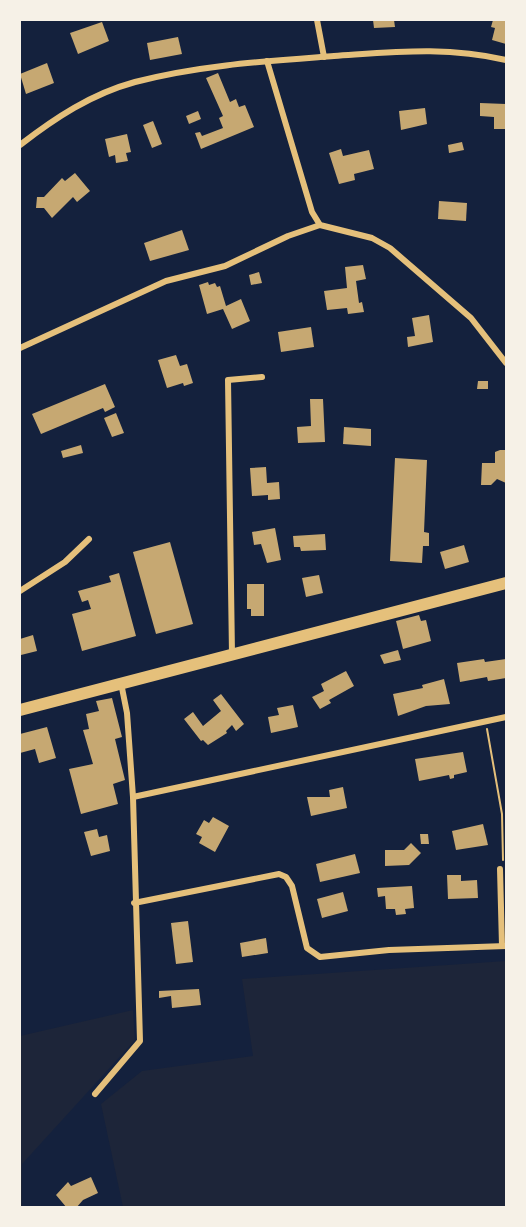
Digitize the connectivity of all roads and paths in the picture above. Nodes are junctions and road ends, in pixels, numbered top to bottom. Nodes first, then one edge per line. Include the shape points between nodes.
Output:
1 (317, 20) edge
2 (324, 57) junction
3 (507, 60) edge
4 (267, 61) junction
5 (20, 145) edge
6 (320, 225) junction
7 (20, 348) edge
8 (507, 363) edge
9 (262, 377) dead end
10 (89, 539) dead end
11 (507, 583) edge
12 (20, 591) edge
13 (232, 654) junction
14 (121, 683) junction
15 (20, 710) edge
16 (507, 717) edge
17 (486, 721) junction
18 (133, 797) junction
19 (500, 869) joint
20 (134, 903) junction
21 (504, 946) edge
22 (94, 1094) dead end

1 - 2 street
2 - 3 street via 440,50
2 - 4 street
4 - 5 street via 134,82 84,101
4 - 6 street via 312,212
6 - 7 street via 225,266 166,281
6 - 8 street via 372,238 390,248 471,318
9 - 13 street via 228,380
10 - 12 street via 65,562
11 - 13 main road
13 - 14 main road
14 - 15 main road
14 - 18 street
16 - 17 street
17 - 18 street
17 - 19 path via 502,814
18 - 20 street
19 - 21 street
20 - 21 street via 279,874 292,886 307,948 320,957
20 - 22 street via 140,1041

